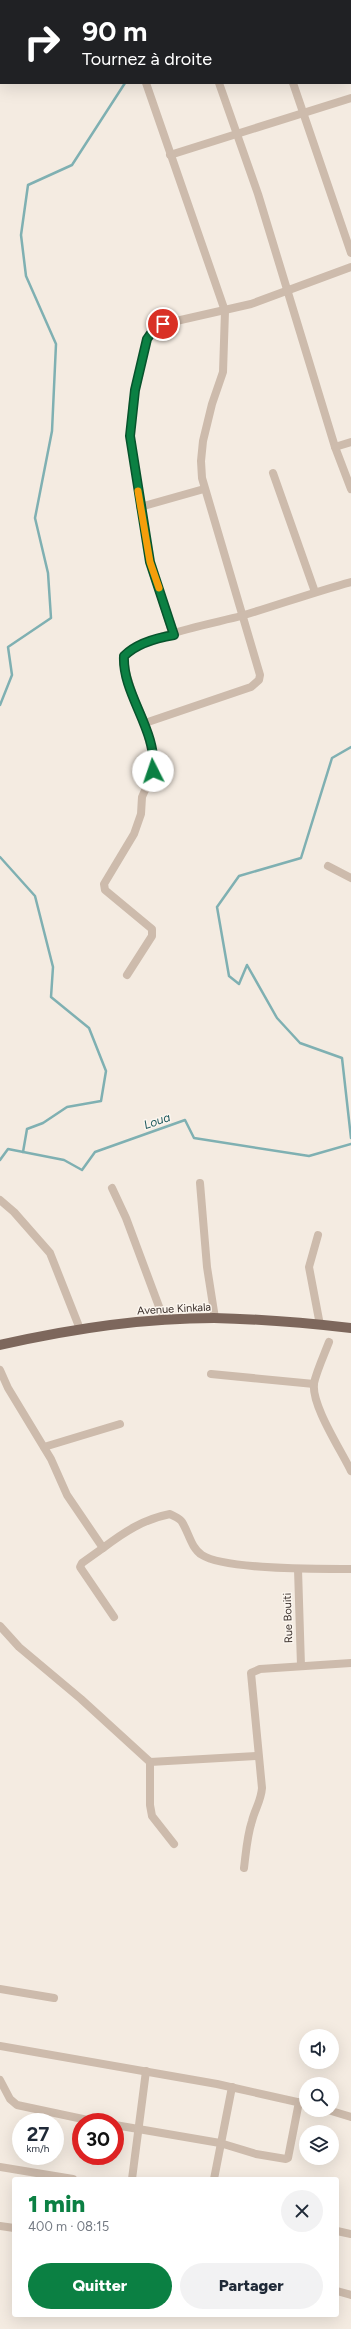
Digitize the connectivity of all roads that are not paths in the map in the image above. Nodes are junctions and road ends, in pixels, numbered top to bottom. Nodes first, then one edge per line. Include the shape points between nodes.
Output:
1 (146, 84) edge
2 (219, 84) edge
3 (293, 84) edge
4 (351, 98) edge
5 (302, 113) junction
6 (236, 134) junction
7 (170, 154) junction
8 (351, 253) edge
9 (351, 267) edge
10 (288, 289) junction
11 (225, 311) junction
12 (351, 442) edge
13 (335, 447) junction
14 (273, 473) dead end
15 (204, 489) junction
16 (351, 489) edge
17 (140, 507) junction
18 (351, 582) edge
19 (315, 592) junction
20 (242, 615) junction
21 (174, 635) junction
22 (145, 723) junction
23 (328, 866) dead end
24 (351, 878) edge
25 (127, 975) dead end
26 (200, 1183) dead end
27 (112, 1188) dead end
28 (0, 1200) edge
29 (318, 1235) dead end
30 (215, 1318) junction
31 (164, 1320) junction
32 (320, 1325) junction
33 (351, 1328) edge
34 (80, 1329) junction
35 (329, 1342) dead end
36 (0, 1345) edge
37 (0, 1370) edge
38 (211, 1374) dead end
39 (314, 1384) junction
40 (120, 1424) dead end
41 (44, 1447) junction
42 (351, 1471) edge
43 (103, 1548) junction
44 (298, 1569) junction
45 (351, 1569) edge
46 (114, 1617) dead end
47 (0, 1626) edge
48 (351, 1663) edge
49 (300, 1666) junction
50 (258, 1756) junction
51 (150, 1762) junction
52 (174, 1844) dead end
53 (244, 1868) dead end
54 (0, 1989) edge
55 (54, 1998) dead end
56 (0, 2046) edge
57 (146, 2071) junction
58 (0, 2080) edge
59 (232, 2087) junction
60 (299, 2102) edge
61 (339, 2113) edge
62 (299, 2115) edge
63 (72, 2117) edge
64 (351, 2117) edge
65 (124, 2126) edge
66 (138, 2128) junction
67 (220, 2143) junction
68 (0, 2167) edge
69 (58, 2177) edge
70 (132, 2177) edge
71 (214, 2177) edge
72 (0, 2226) edge
73 (12, 2228) edge
74 (339, 2231) edge
75 (351, 2234) edge
76 (339, 2292) edge
77 (351, 2295) edge

1 - 7 street
2 - 6 street
3 - 5 street
4 - 5 street
5 - 6 street
5 - 8 street
6 - 7 street
6 - 10 street
7 - 11 street
9 - 10 street
10 - 11 street via 252,304
10 - 13 street
11 - 15 street via 223,372 212,404 200,461
11 - 17 street via 156,326 147,339 134,394 130,436
12 - 13 street
13 - 16 street
14 - 19 street
15 - 17 street
15 - 20 street
17 - 21 street via 150,562
18 - 19 street
19 - 20 street
20 - 21 street
20 - 22 street via 260,668 256,684
21 - 22 street via 147,642 129,650 124,656 123,662 134,698
22 - 25 street via 154,762 153,771 142,797 141,814 134,834 104,884 105,890 152,929 152,936
23 - 24 street
26 - 30 street via 207,1267
27 - 31 street via 126,1218
28 - 34 street via 19,1217 50,1253
29 - 32 street via 309,1267
30 - 31 main road, Avenue Kinkala
30 - 32 main road, Avenue Kinkala
31 - 34 main road, Avenue Kinkala
32 - 33 main road, Avenue Kinkala
34 - 36 main road, Avenue Kinkala
35 - 39 street
37 - 41 street
38 - 39 street
39 - 42 street via 320,1414
40 - 41 street
41 - 43 street via 67,1495
43 - 44 street via 121,1534 152,1517 170,1514 182,1520 190,1541 202,1555 215,1560
43 - 46 street via 80,1567
44 - 45 street
44 - 49 street, Rue Bouiti
47 - 51 street via 19,1647
48 - 49 street
49 - 50 street via 260,1669 251,1673
50 - 51 street
50 - 53 street via 261,1798 252,1819
51 - 52 street via 152,1816
54 - 55 street
56 - 57 street
57 - 59 street
57 - 66 street
58 - 63 street via 10,2099 17,2105
59 - 60 street
59 - 67 street
61 - 64 street
62 - 67 street via 286,2159 256,2154
65 - 66 street
66 - 67 street
66 - 70 street
67 - 71 street
68 - 69 street
72 - 73 street
74 - 75 street
76 - 77 street

